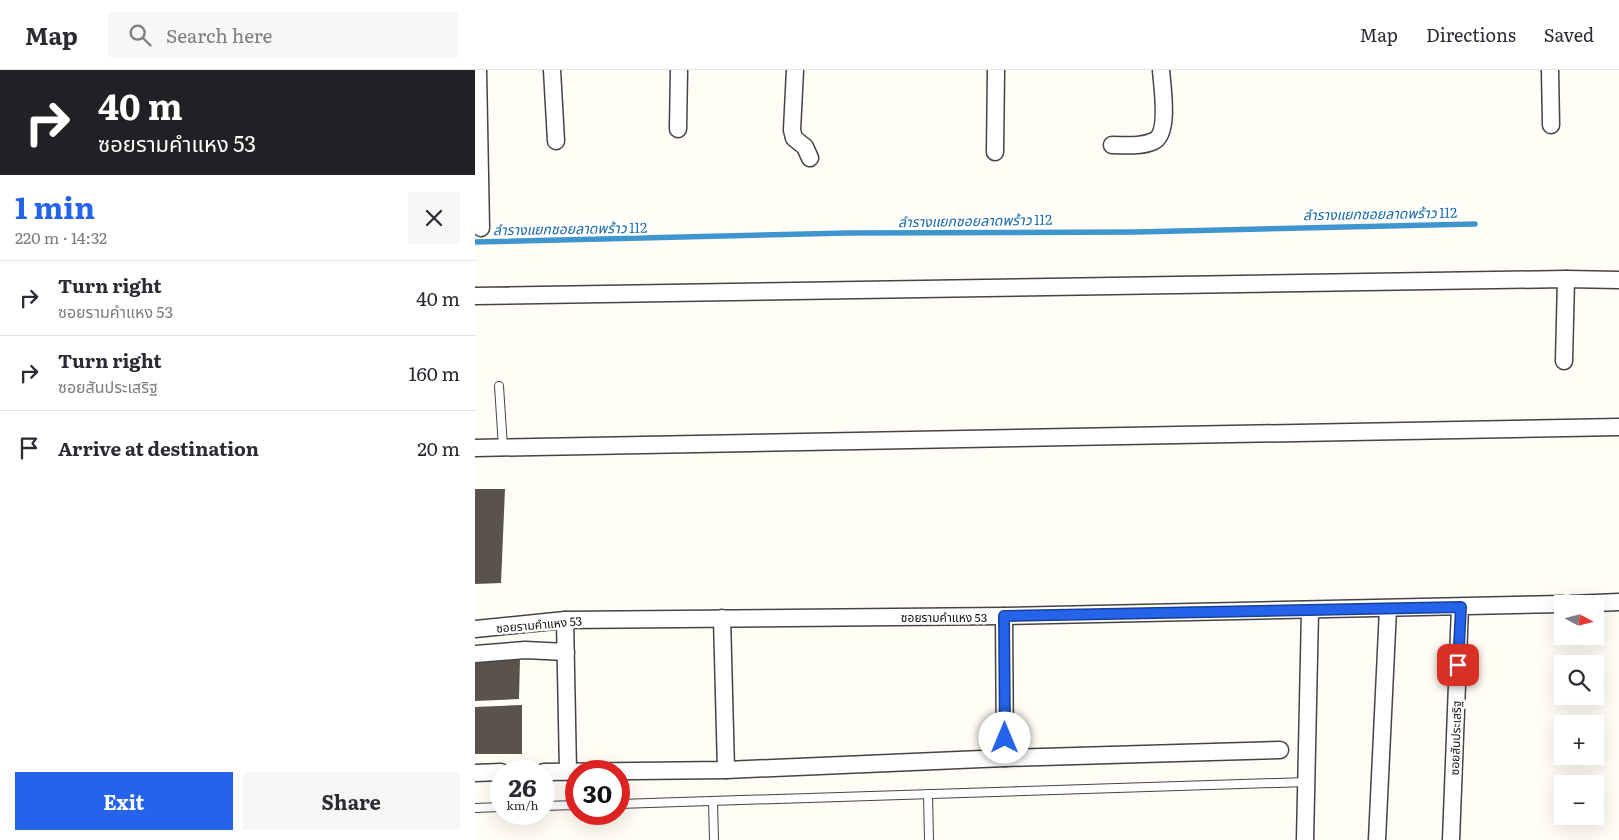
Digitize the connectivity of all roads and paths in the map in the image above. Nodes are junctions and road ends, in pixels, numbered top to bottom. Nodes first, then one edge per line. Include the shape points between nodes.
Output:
1 (478, 70) edge
2 (552, 70) edge
3 (679, 70) edge
4 (795, 70) edge
5 (996, 70) edge
6 (1161, 70) edge
7 (1551, 70) edge
8 (1551, 125) dead end
9 (678, 129) dead end
10 (556, 141) dead end
11 (1111, 145) dead end
12 (995, 152) dead end
13 (810, 158) dead end
14 (481, 228) dead end
15 (1566, 279) junction
16 (1619, 280) edge
17 (475, 296) edge
18 (1564, 361) dead end
19 (499, 386) dead end
20 (1619, 427) edge
21 (503, 447) junction
22 (475, 448) edge
23 (1619, 602) edge
24 (1604, 603) edge
25 (1554, 604) edge
26 (1461, 607) junction
27 (1388, 609) junction
28 (1310, 611) junction
29 (1004, 616) junction
30 (722, 618) junction
31 (565, 620) junction
32 (475, 629) edge
33 (566, 652) junction
34 (475, 654) edge
35 (1280, 750) dead end
36 (1005, 758) junction
37 (568, 760) edge
38 (725, 770) junction
39 (630, 771) edge
40 (490, 772) edge
41 (475, 773) edge
42 (1307, 782) junction
43 (928, 794) junction
44 (713, 801) junction
45 (630, 804) edge
46 (475, 808) edge
47 (490, 808) edge
48 (714, 840) edge
49 (929, 840) edge
50 (1305, 840) edge
51 (1377, 840) edge
52 (1451, 840) edge

1 - 14 street
2 - 10 street
3 - 9 street
4 - 13 street via 792,130 794,138 805,147
5 - 12 street
6 - 11 street via 1163,131 1156,140 1138,145
7 - 8 street
15 - 16 street
15 - 17 street
15 - 18 street
19 - 21 lane
20 - 21 street
21 - 22 street
23 - 24 street
25 - 26 street, ซอยรามคำแหง 53
26 - 27 street, ซอยรามคำแหง 53
26 - 52 street, ซอยสันประเสริฐ
27 - 28 street, ซอยรามคำแหง 53
27 - 51 street
28 - 29 street, ซอยรามคำแหง 53
28 - 42 street
29 - 30 street, ซอยรามคำแหง 53
29 - 36 street
30 - 31 street, ซอยรามคำแหง 53
30 - 38 street
31 - 32 street, ซอยรามคำแหง 53
31 - 33 street
33 - 34 street via 525,650
33 - 37 street
35 - 36 street
36 - 38 street
38 - 39 street
40 - 41 street
42 - 43 lane
42 - 50 street
43 - 44 lane
43 - 49 lane
44 - 45 lane
44 - 48 lane
46 - 47 lane

